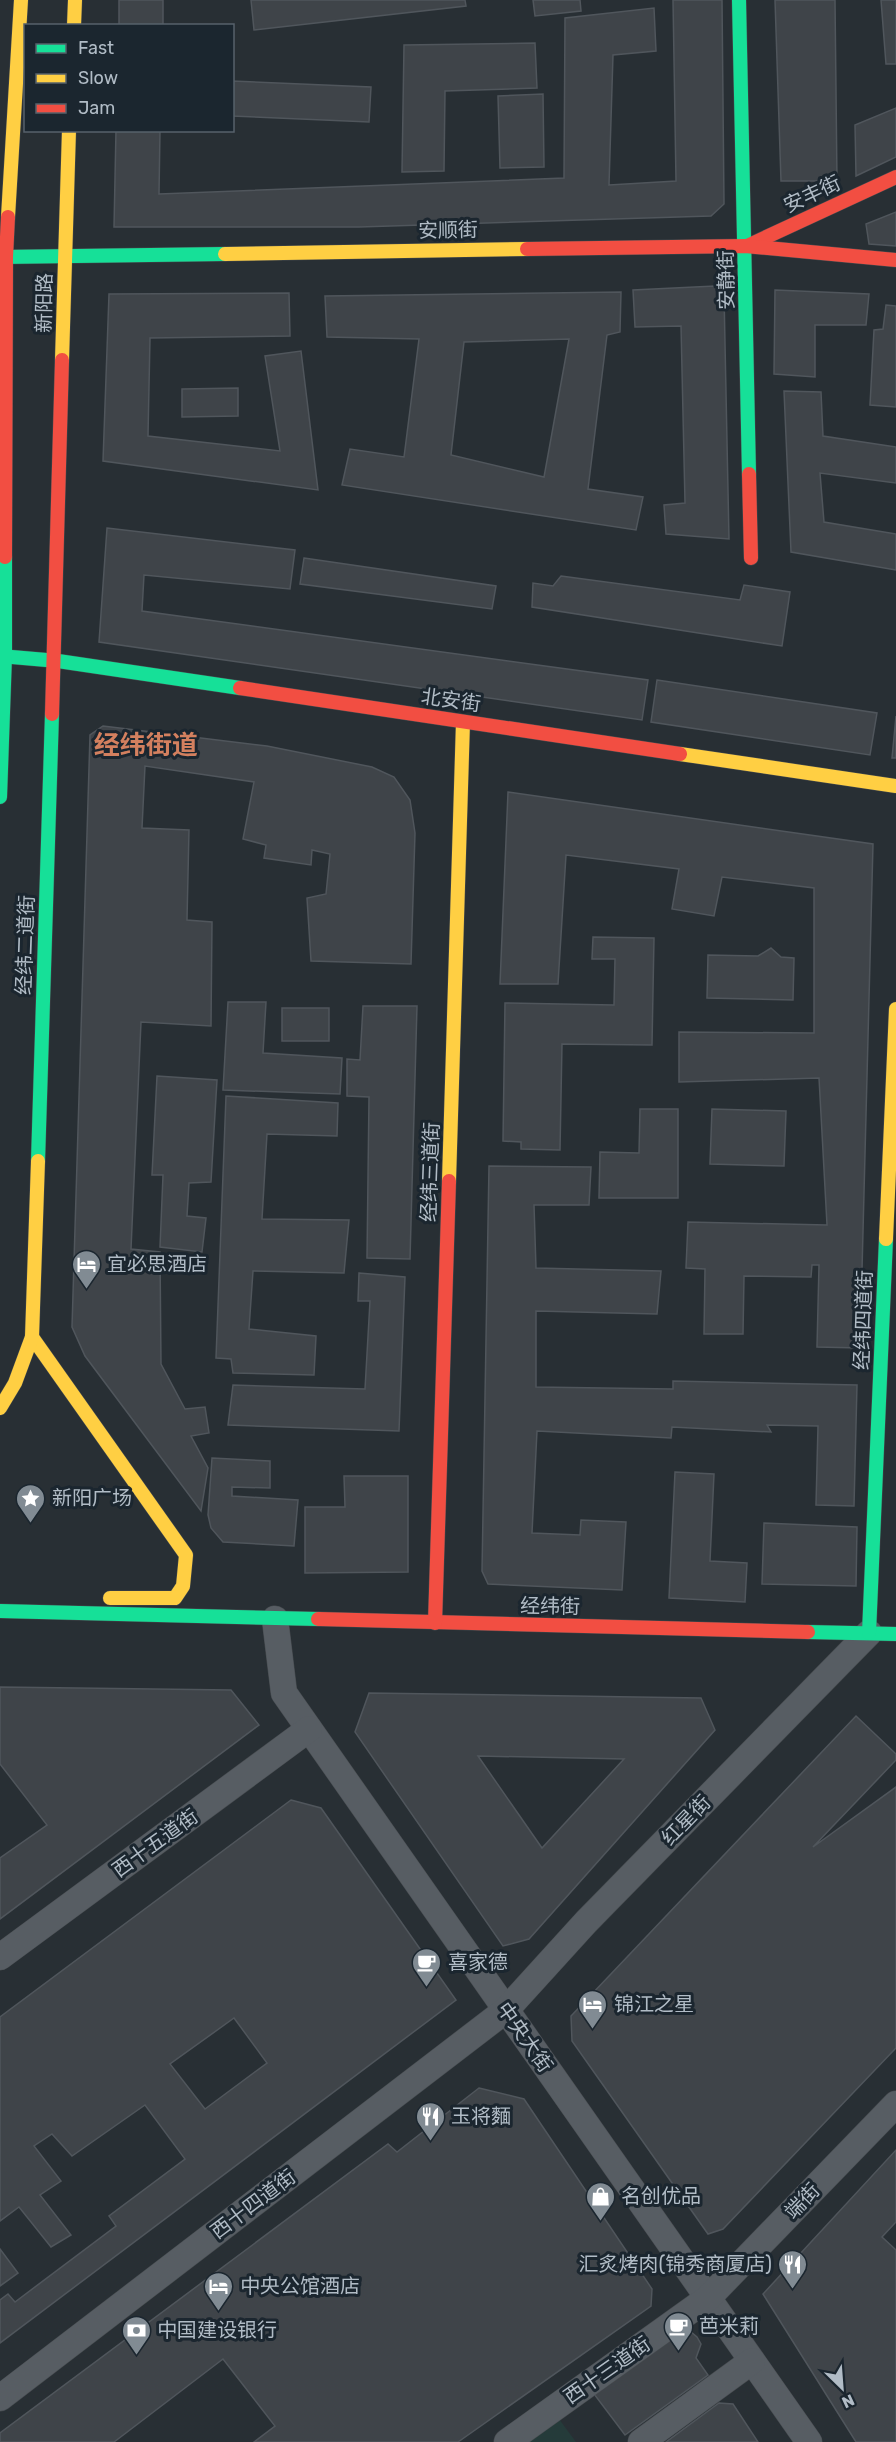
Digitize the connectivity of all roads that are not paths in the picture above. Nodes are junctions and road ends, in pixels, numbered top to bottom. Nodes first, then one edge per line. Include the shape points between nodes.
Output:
1 (21, 0) edge
2 (75, 0) edge
3 (739, 0) edge
4 (74, 24) edge
5 (69, 132) edge
6 (896, 177) edge
7 (745, 246) junction
8 (64, 254) junction
9 (3, 257) edge
10 (896, 260) edge
11 (60, 477) joint
12 (751, 558) dead end
13 (3, 656) edge
14 (54, 661) junction
15 (464, 722) junction
16 (896, 786) edge
17 (0, 797) edge
18 (896, 1009) edge
19 (32, 1337) junction
20 (0, 1408) edge
21 (93, 1597) dead end
22 (0, 1611) edge
23 (275, 1619) junction
24 (435, 1623) junction
25 (869, 1633) junction
26 (896, 1634) edge
27 (309, 1728) junction
28 (0, 1957) edge
29 (506, 2010) junction
30 (896, 2104) edge
31 (708, 2298) junction
32 (752, 2361) junction
33 (0, 2398) edge
34 (507, 2442) edge
35 (641, 2442) edge
36 (809, 2442) edge

1 - 9 main road, 新阳路
2 - 4 main road
3 - 7 main road, 安静街
5 - 8 main road, 新阳路
6 - 7 main road, 安丰街
7 - 8 main road, 安顺街
7 - 10 main road, 安顺街
7 - 12 main road, 安静街
8 - 9 main road, 安顺街
8 - 11 main road, 新阳路
9 - 13 main road, 新阳路
11 - 14 main road, 经纬二道街
13 - 14 main road, 北安街
13 - 17 main road
14 - 15 main road, 北安街
14 - 19 main road, 经纬二道街
15 - 16 main road, 北安街
15 - 24 main road, 经纬三道街
18 - 25 main road, 经纬四道街
19 - 20 main road, 经纬二道街
19 - 21 main road via 186,1555 183,1586 175,1598
22 - 23 main road, 经纬街
23 - 24 main road, 经纬街
23 - 27 street, 中央大街 via 285,1693
24 - 25 main road, 经纬街
25 - 26 main road, 经纬街
25 - 29 street, 红星街 via 586,1922
27 - 28 street, 西十五道街
27 - 29 street, 中央大街
29 - 31 street, 中央大街
29 - 33 street, 西十四道街
30 - 31 street, 端街
31 - 32 street, 中央大街
31 - 34 street, 西十三道街
32 - 35 street
32 - 36 street, 中央大街

